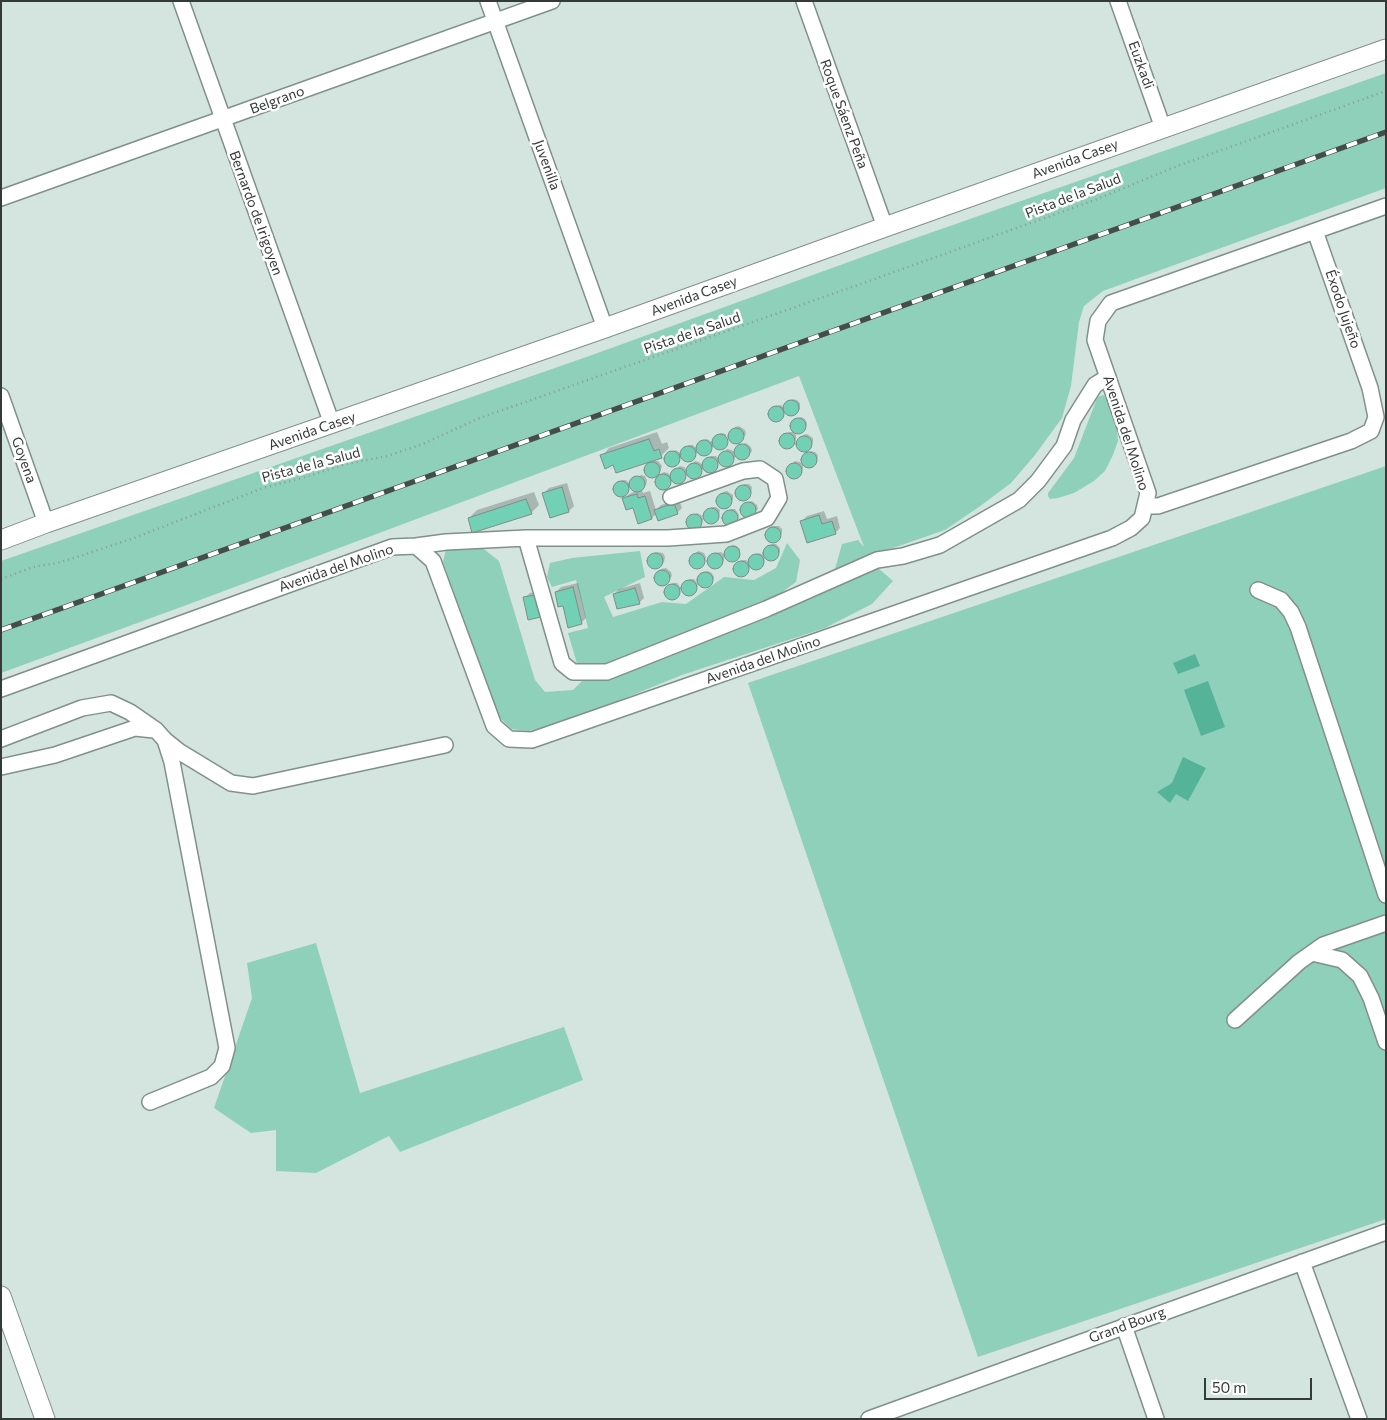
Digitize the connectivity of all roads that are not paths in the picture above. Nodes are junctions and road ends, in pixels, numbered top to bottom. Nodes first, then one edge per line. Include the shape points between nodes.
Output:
1 (181, 1) edge
2 (488, 1) edge
3 (552, 1) edge
4 (804, 1) edge
5 (1118, 1) edge
6 (496, 21) junction
7 (1386, 49) edge
8 (223, 119) junction
9 (1163, 128) junction
10 (1, 198) edge
11 (1386, 206) edge
12 (885, 227) junction
13 (1315, 231) junction
14 (605, 328) junction
15 (1108, 376) junction
16 (1, 396) edge
17 (332, 424) junction
18 (671, 497) dead end
19 (1145, 506) junction
20 (46, 523) junction
21 (526, 538) junction
22 (1, 540) edge
23 (416, 546) junction
24 (1258, 590) dead end
25 (1, 689) edge
26 (161, 735) junction
27 (1, 739) edge
28 (445, 745) dead end
29 (1, 767) edge
30 (1386, 895) edge
31 (1386, 922) edge
32 (1312, 953) junction
33 (1235, 1020) dead end
34 (1386, 1042) edge
35 (150, 1102) dead end
36 (1386, 1232) edge
37 (1302, 1262) junction
38 (1, 1296) edge
39 (5, 1319) edge
40 (1124, 1326) junction
41 (45, 1419) edge
42 (869, 1419) edge
43 (1156, 1419) edge
44 (1359, 1419) edge

1 - 8 street, Bernardo de Irigoyen
2 - 6 street, Juvenilla
3 - 6 street, Belgrano
4 - 12 street, Roque Sáenz Peña
5 - 9 street, Euzkadi
6 - 8 street, Belgrano
6 - 14 street, Juvenilla
7 - 9 main road, Avenida Casey
8 - 10 street, Belgrano
8 - 17 street, Bernardo de Irigoyen
9 - 12 main road, Avenida Casey
11 - 13 street, Avenida del Molino
12 - 14 main road, Avenida Casey
13 - 15 street, Avenida del Molino via 1111,303 1098,321 1095,340
13 - 19 street, Éxodo Jujeño via 1370,388 1376,417 1371,431 1351,441 1158,506
14 - 17 main road, Avenida Casey
15 - 19 street, Avenida del Molino via 1148,494
15 - 21 street via 1095,385 1073,420 1064,446 1038,481 1018,500 940,544 903,556 877,560 766,609 607,672 573,672 562,663
16 - 20 street, Goyena
17 - 20 main road, Avenida Casey
18 - 21 street via 743,471 760,470 775,478 779,498 767,518 726,534 668,538
19 - 23 street, Avenida del Molino via 1142,518 1112,538 532,740 509,738 494,726 432,561
20 - 22 main road, Avenida Casey
21 - 23 street
23 - 25 street, Avenida del Molino via 392,547
24 - 30 street via 1281,600 1298,627
26 - 27 street via 130,712 111,703 82,708
26 - 28 street via 180,752 231,783 254,786
26 - 29 street via 135,728 55,755
26 - 35 street via 172,762 227,1048 222,1066 211,1077
31 - 32 street via 1323,945
32 - 33 street
32 - 34 street via 1342,960 1360,976
36 - 37 street, Grand Bourg
37 - 40 street, Grand Bourg
37 - 44 street
38 - 39 main road
39 - 41 main road
40 - 42 street, Grand Bourg
40 - 43 street

